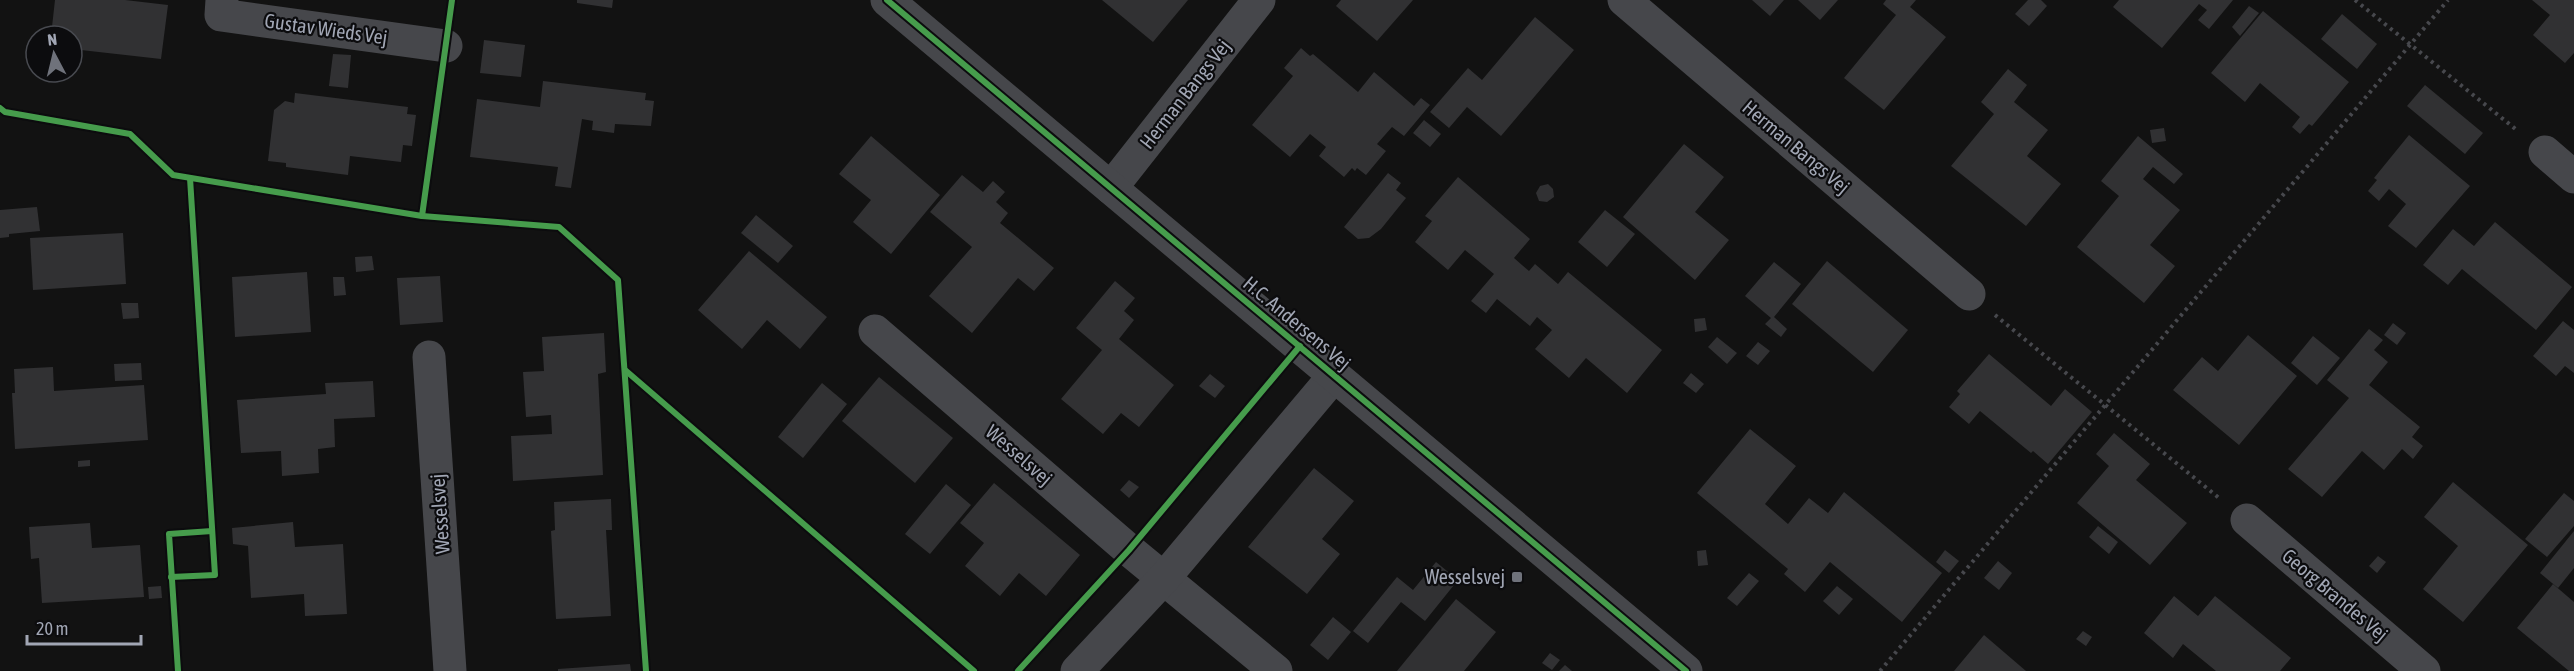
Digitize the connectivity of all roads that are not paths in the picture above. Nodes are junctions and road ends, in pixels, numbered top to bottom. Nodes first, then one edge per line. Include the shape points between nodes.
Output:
1 (222, 0) edge
2 (887, 0) edge
3 (1259, 0) edge
4 (1624, 0) edge
5 (446, 46) dead end
6 (2546, 152) road end
7 (2574, 177) edge
8 (1111, 188) junction
9 (1969, 294) road end
10 (875, 330) dead end
11 (429, 357) dead end
12 (1334, 375) junction
13 (2247, 520) road end
14 (1165, 577) junction
15 (450, 671) edge
16 (1077, 671) edge
17 (1276, 671) edge
18 (1686, 671) edge
19 (2424, 671) edge

1 - 5 street, Gustav Wieds Vej via 220,15
2 - 8 street, H.C. Andersens Vej
3 - 8 street, Herman Bangs Vej
4 - 9 street, Herman Bangs Vej
6 - 7 street
8 - 12 street, H.C. Andersens Vej
10 - 14 street, Wesselsvej
11 - 15 street, Wesselsvej
12 - 14 street
12 - 18 street, H.C. Andersens Vej
13 - 19 street, Georg Brandes Vej
14 - 16 street
14 - 17 street, Wesselsvej

